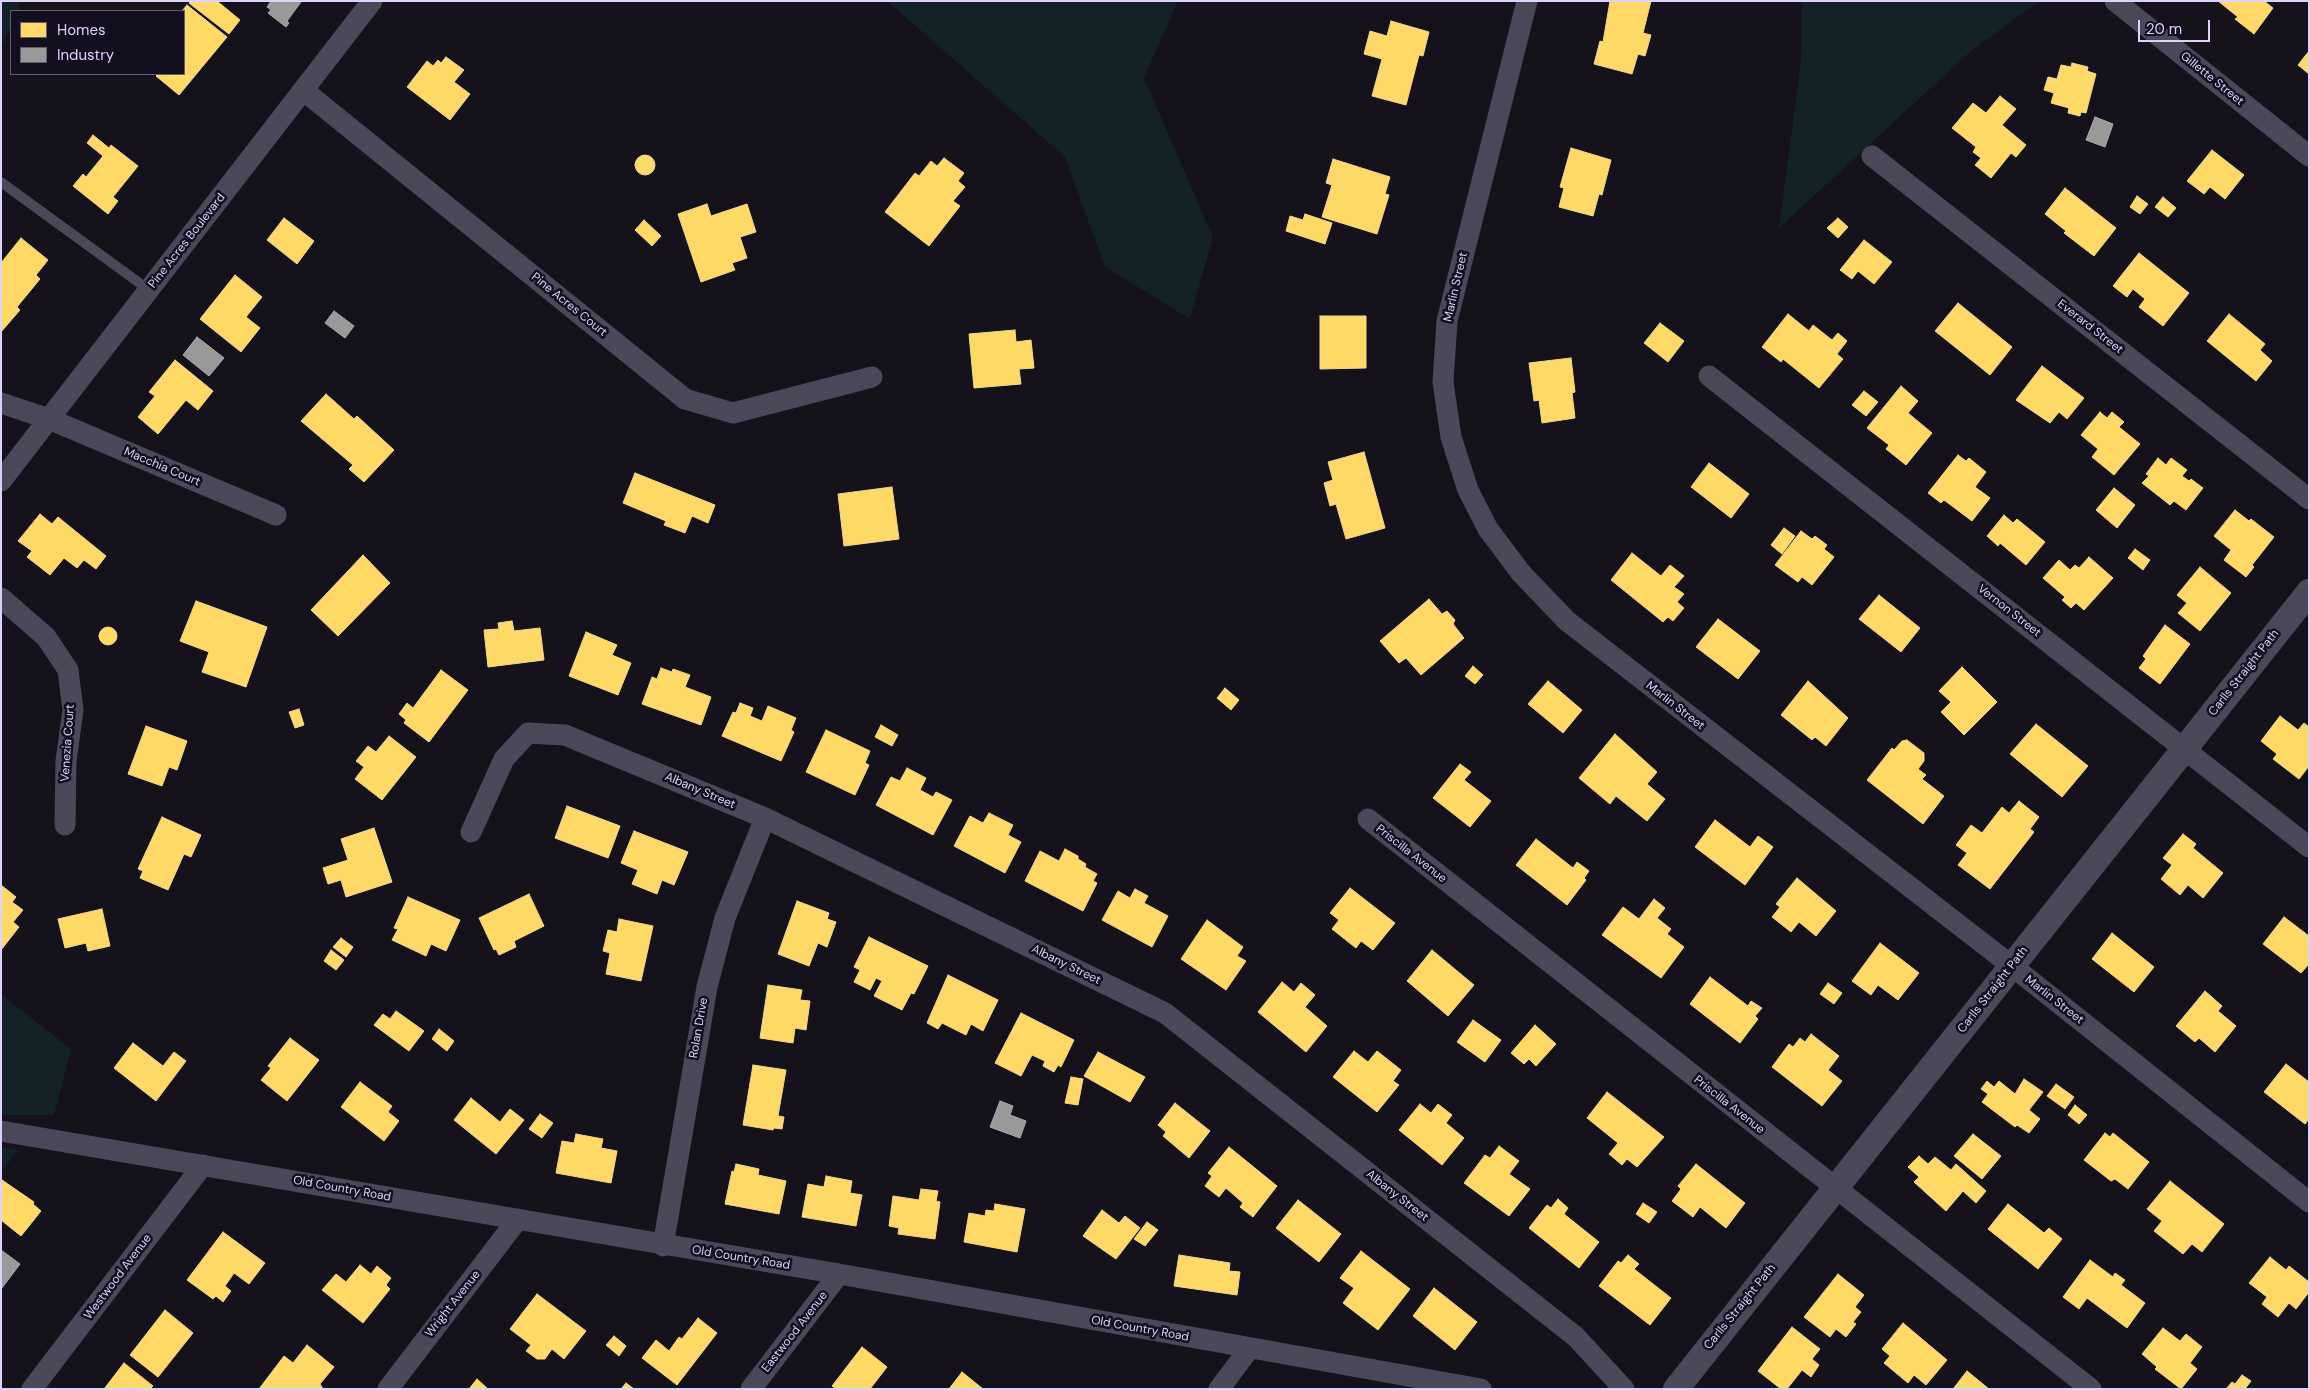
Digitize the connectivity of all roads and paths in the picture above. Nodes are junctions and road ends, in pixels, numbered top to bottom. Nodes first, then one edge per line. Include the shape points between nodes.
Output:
1 (372, 1) edge
2 (1527, 1) edge
3 (2115, 1) edge
4 (303, 90) junction
5 (1872, 156) dead end
6 (2309, 156) edge
7 (1, 182) edge
8 (149, 290) junction
9 (1709, 376) dead end
10 (872, 377) dead end
11 (1, 403) edge
12 (49, 419) junction
13 (1, 481) edge
14 (2309, 499) edge
15 (276, 515) dead end
16 (2309, 592) edge
17 (1, 598) edge
18 (2184, 749) junction
19 (765, 818) junction
20 (1368, 820) dead end
21 (65, 825) dead end
22 (470, 832) dead end
23 (2309, 847) edge
24 (2012, 966) junction
25 (1, 1131) edge
26 (203, 1165) junction
27 (1835, 1189) junction
28 (2309, 1202) edge
29 (518, 1219) junction
30 (663, 1246) junction
31 (839, 1274) junction
32 (1250, 1348) junction
33 (32, 1389) edge
34 (388, 1389) edge
35 (751, 1389) edge
36 (1218, 1389) edge
37 (1481, 1389) edge
38 (1624, 1389) edge
39 (1676, 1389) edge
40 (2091, 1389) edge

1 - 4 street, Pine Acres Boulevard
2 - 24 street, Marlin Street via 1446,321 1443,382 1451,437 1468,490 1488,530 1521,574 1567,622
3 - 6 street, Gillette Street
4 - 8 street, Pine Acres Boulevard
4 - 10 street, Pine Acres Court via 685,399 734,413
5 - 14 street, Everard Street
7 - 8 lane
8 - 12 street, Pine Acres Boulevard
9 - 18 street, Vernon Street
11 - 12 street, Macchia Court
12 - 13 street, Pine Acres Boulevard
12 - 15 street, Macchia Court
16 - 18 street, Carlls Straight Path
17 - 21 street, Venezia Court via 46,637 68,670 73,710 66,761
18 - 23 street, Vernon Street
18 - 24 street, Carlls Straight Path
19 - 22 street, Albany Street via 565,735 528,733 504,758
19 - 30 street, Rolan Drive via 725,918 707,987
19 - 38 street, Albany Street via 1165,1014 1576,1337
20 - 27 street, Priscilla Avenue
24 - 27 street, Carlls Straight Path
24 - 28 street, Marlin Street
25 - 26 street, Old Country Road
26 - 29 street, Old Country Road
26 - 33 street, Westwood Avenue
27 - 39 street, Carlls Straight Path
27 - 40 street, Priscilla Avenue
29 - 30 street, Old Country Road
29 - 34 street, Wright Avenue
30 - 31 street, Old Country Road
31 - 32 street, Old Country Road
31 - 35 street, Eastwood Avenue
32 - 36 street
32 - 37 street, Old Country Road

